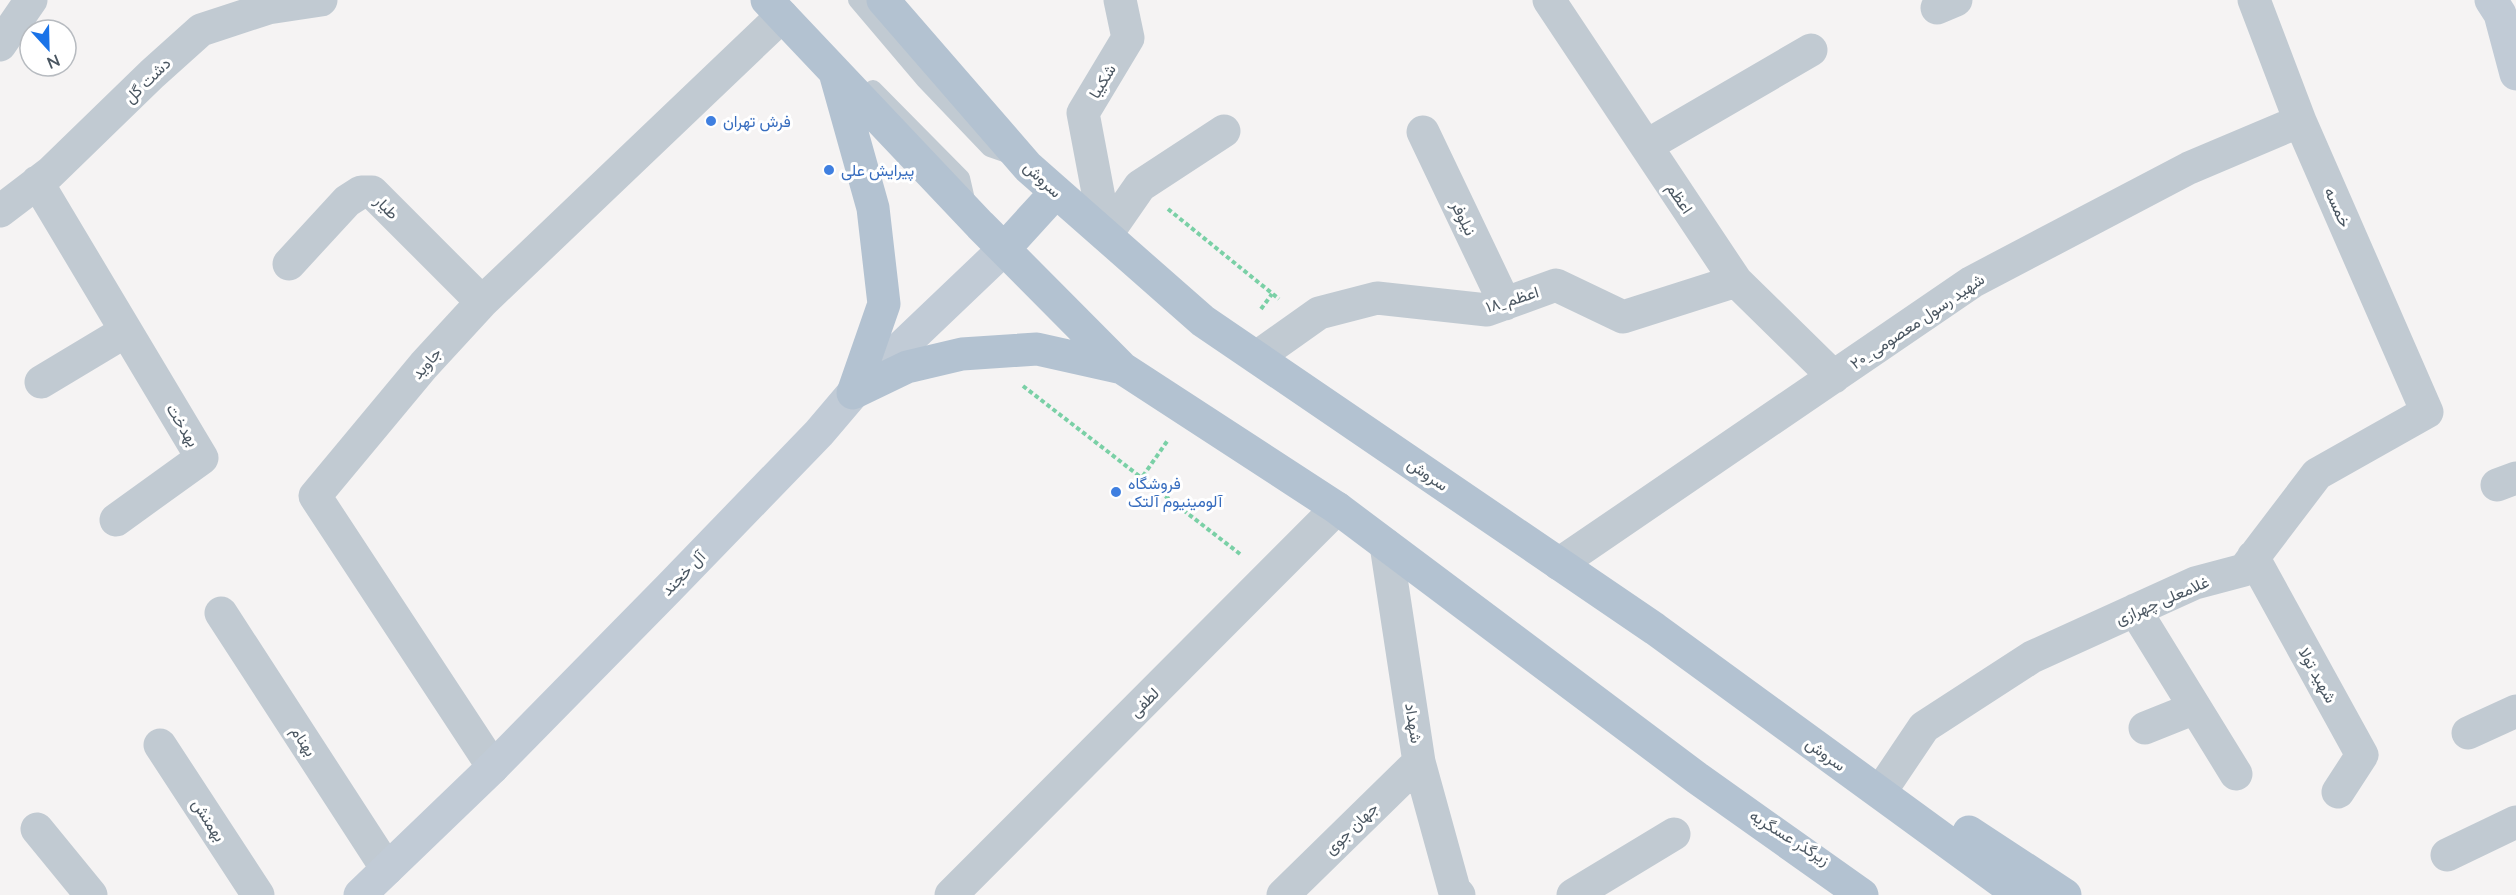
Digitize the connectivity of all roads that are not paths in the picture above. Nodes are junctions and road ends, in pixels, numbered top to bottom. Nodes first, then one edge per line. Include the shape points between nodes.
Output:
1 (31, 0) edge
2 (321, 0) edge
3 (857, 0) edge
4 (883, 0) edge
5 (1120, 0) edge
6 (1549, 0) edge
7 (2254, 0) edge
8 (779, 5) edge
9 (2502, 8) edge
10 (0, 45) edge
11 (1811, 50) dead end
12 (834, 72) junction
13 (2516, 74) edge
14 (2300, 121) junction
15 (1224, 130) dead end
16 (1423, 132) dead end
17 (1646, 146) junction
18 (1020, 158) junction
19 (37, 182) junction
20 (1056, 192) junction
21 (0, 211) edge
22 (969, 213) junction
23 (1106, 235) junction
24 (1004, 249) junction
25 (289, 264) dead end
26 (1736, 281) junction
27 (482, 302) junction
28 (1505, 304) junction
29 (126, 331) junction
30 (1257, 357) junction
31 (1122, 368) junction
32 (1834, 377) junction
33 (41, 382) dead end
34 (853, 393) junction
35 (2427, 412) joint
36 (1337, 508) junction
37 (116, 520) dead end
38 (1386, 545) junction
39 (2253, 557) junction
40 (1559, 564) junction
41 (2135, 610) junction
42 (221, 613) dead end
43 (1654, 629) junction
44 (2195, 708) junction
45 (2516, 711) edge
46 (2145, 728) dead end
47 (2469, 733) dead end
48 (160, 745) dead end
49 (1419, 762) junction
50 (493, 767) junction
51 (2236, 774) dead end
52 (1697, 778) junction
53 (1889, 779) junction
54 (2338, 792) dead end
55 (2516, 822) edge
56 (37, 829) dead end
57 (1674, 834) dead end
58 (2447, 855) dead end
59 (387, 869) junction
60 (91, 895) edge
61 (258, 895) edge
62 (360, 895) edge
63 (951, 895) edge
64 (1283, 895) edge
65 (1459, 895) edge
66 (1573, 895) edge
67 (1862, 895) edge
68 (1884, 895) edge
69 (2020, 895) edge
70 (2065, 895) edge

1 - 10 street
2 - 19 street, دشت گل via 268,8 201,30
3 - 18 lane via 990,148
4 - 18 main road, سروش
5 - 23 street, شکیبا via 1128,38 1083,113
6 - 17 street, اعظم
7 - 14 street, خمسه
8 - 12 main road
8 - 22 lane via 846,61 961,178
8 - 27 street, جاوید
9 - 13 street
11 - 17 street
12 - 22 main road
12 - 34 main road via 873,208 884,304
14 - 32 street, ۲۰_شهید رسول معصومی via 2189,168 1972,282
14 - 35 street, خمسه
15 - 23 street via 1140,186
16 - 28 street, نیلوفر
17 - 26 street, اعظم
18 - 20 main road, سروش
19 - 21 street, دشت گل
19 - 29 street, بهدخت
20 - 23 main road, سروش
20 - 24 main road
22 - 24 main road
23 - 30 main road, سروش via 1203,321
24 - 31 main road
24 - 34 street, آل خجند
25 - 27 street, طیار via 347,201 361,192 372,192
26 - 28 street, ۱۸_اعظم via 1623,317 1556,285
26 - 32 street, اعظم
27 - 50 street, جاوید via 423,365 315,496
28 - 30 street, ۱۸_اعظم via 1487,310 1377,298 1319,313
29 - 33 street
29 - 37 street, بهدخت via 202,458
30 - 40 main road, سروش
31 - 34 main road via 1036,350 962,354 907,367
31 - 36 main road
32 - 40 street, ۲۰_شهید رسول معصومی
34 - 50 street, آل خجند via 819,433
35 - 39 street, غلامعلی چهرازی via 2316,474
36 - 38 main road
36 - 63 street, لطفی
38 - 49 street, شهداد
38 - 52 main road
39 - 41 street, غلامعلی چهرازی via 2244,570 2195,583
39 - 54 street, شهید تولا via 2362,755
40 - 43 main road, سروش
41 - 44 street
41 - 53 street, غلامعلی چهرازی via 2032,657 1924,727
42 - 59 street, بهنام
43 - 53 main road
43 - 69 main road, سروش
44 - 46 street
44 - 51 street
45 - 47 street
48 - 61 street, بهمنش
49 - 64 street, جهان جوی
49 - 65 street, شهداد via 1454,889
50 - 59 street, آل خجند
52 - 67 main road
52 - 68 main road, زیرگذر عسگریه
53 - 70 main road
55 - 58 street
56 - 60 street
57 - 66 street
59 - 62 street, آل خجند

